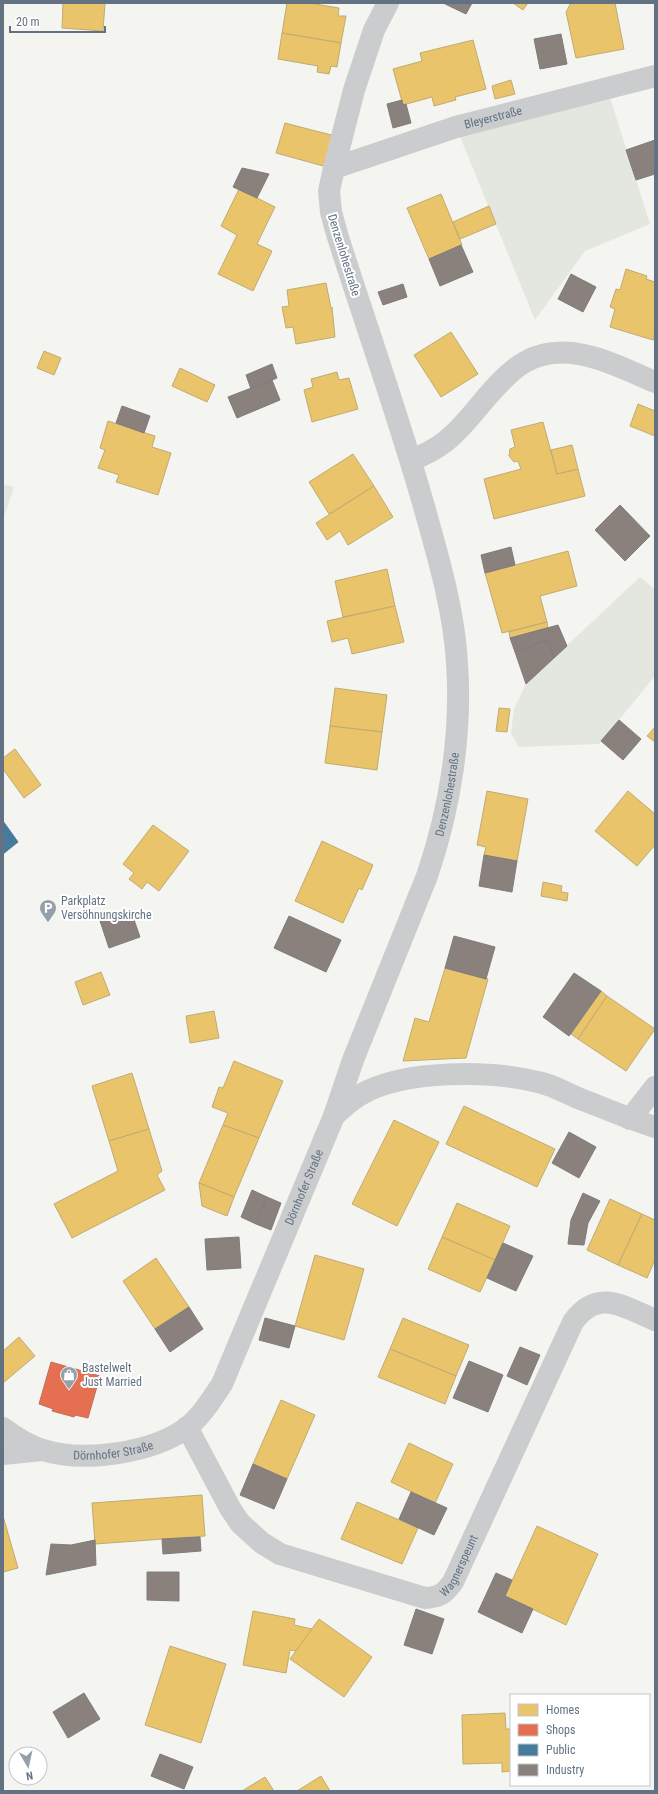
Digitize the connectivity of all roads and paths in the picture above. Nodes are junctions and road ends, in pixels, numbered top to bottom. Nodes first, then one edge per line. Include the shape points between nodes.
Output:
1 (369, 3) edge
2 (388, 3) edge
3 (374, 30) junction
4 (655, 76) edge
5 (334, 168) junction
6 (655, 382) edge
7 (411, 460) junction
8 (655, 1087) edge
9 (334, 1116) junction
10 (630, 1119) junction
11 (655, 1127) edge
12 (655, 1320) edge
13 (187, 1427) junction
14 (3, 1428) edge
15 (43, 1450) junction
16 (3, 1454) edge

1 - 3 street
2 - 3 street, Denzenlohestraße
3 - 5 street, Denzenlohestraße via 354,90
4 - 5 street, Bleyerstraße via 456,127
5 - 7 street, Denzenlohestraße via 329,191 331,212
6 - 7 street via 586,356 564,352 545,353 524,362 439,448
7 - 9 street, Denzenlohestraße via 442,570 452,618 458,694 451,779 443,823 427,876 353,1060
8 - 10 street
9 - 10 street, Dörnhofer Straße via 360,1094 376,1088 414,1078 468,1074 519,1078 543,1083
9 - 13 street, Dörnhofer Straße via 222,1384 206,1408
10 - 11 street, Dörnhofer Straße
12 - 13 street, Wagnerspeunt via 613,1302 602,1301 579,1314 573,1322 454,1582 439,1596 425,1598 280,1554 262,1543 240,1523 230,1508
13 - 15 street, Dörnhofer Straße via 161,1442 133,1450 94,1455 70,1455
14 - 15 street, Dörnhofer Straße via 16,1438
15 - 16 street, Dörnhofer Straße

